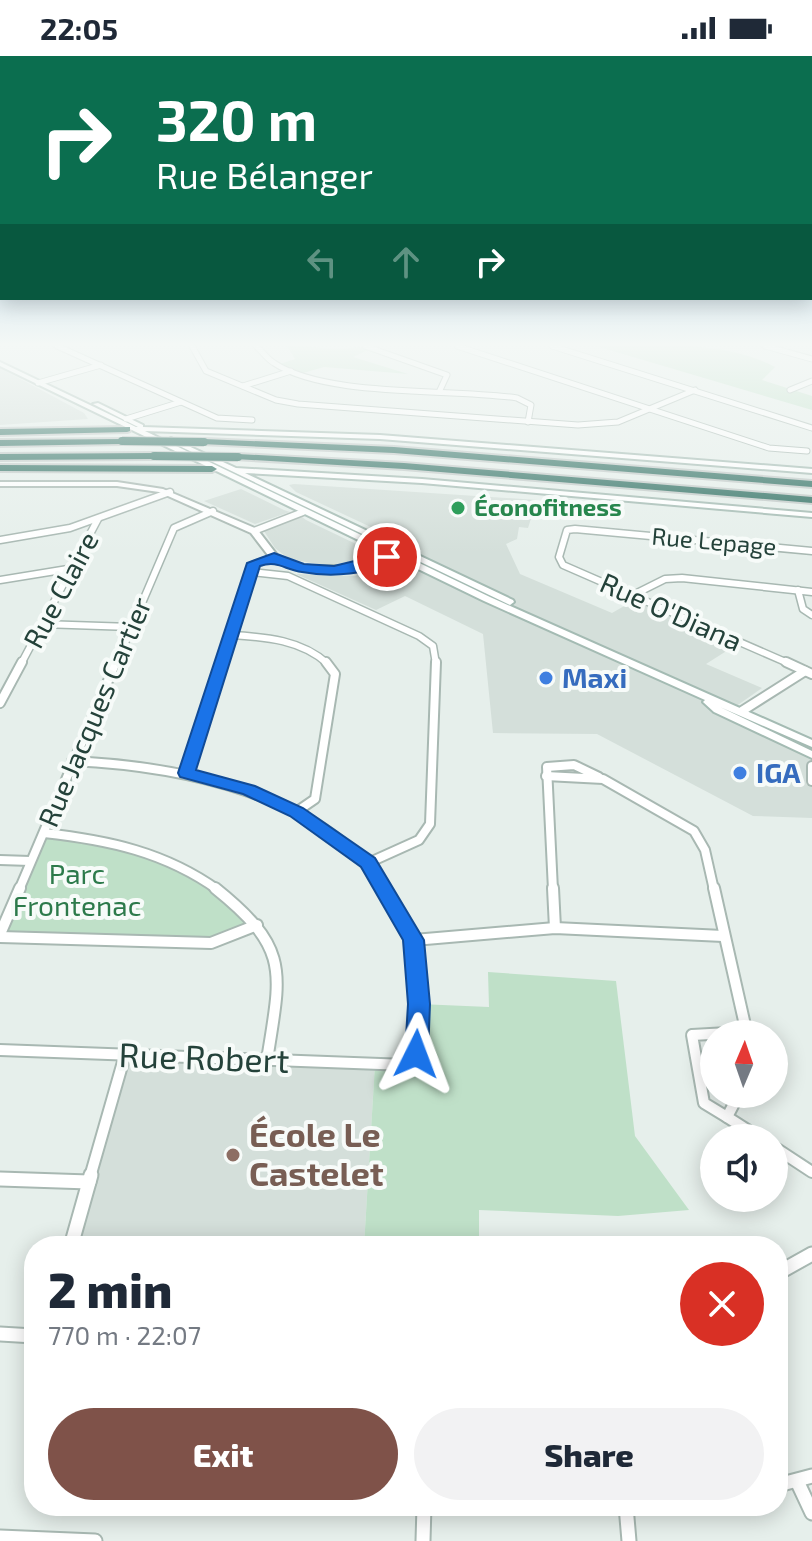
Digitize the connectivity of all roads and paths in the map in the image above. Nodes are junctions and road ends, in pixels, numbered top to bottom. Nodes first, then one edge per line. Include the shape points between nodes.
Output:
1 (96, 415) edge
2 (103, 415) edge
3 (111, 415) edge
4 (149, 415) edge
5 (213, 415) edge
6 (442, 415) edge
7 (529, 415) edge
8 (631, 415) edge
9 (670, 415) edge
10 (773, 415) edge
11 (252, 420) dead end
12 (528, 422) junction
13 (127, 424) junction
14 (812, 428) edge
15 (147, 429) junction
16 (68, 430) junction
17 (0, 432) edge
18 (0, 443) edge
19 (807, 451) dead end
20 (0, 457) edge
21 (0, 468) edge
22 (212, 469) junction
23 (234, 470) junction
24 (812, 471) edge
25 (298, 473) junction
26 (0, 484) edge
27 (812, 484) edge
28 (278, 491) junction
29 (170, 492) junction
30 (812, 500) edge
31 (213, 511) junction
32 (303, 512) junction
33 (812, 515) edge
34 (98, 519) junction
35 (567, 530) joint
36 (254, 531) junction
37 (0, 540) edge
38 (812, 551) edge
39 (397, 552) junction
40 (274, 557) junction
41 (74, 568) junction
42 (251, 572) junction
43 (0, 580) edge
44 (798, 590) junction
45 (812, 592) edge
46 (633, 595) junction
47 (812, 615) edge
48 (42, 624) junction
49 (131, 627) junction
50 (232, 635) junction
51 (808, 673) edge
52 (705, 699) junction
53 (0, 703) edge
54 (742, 711) junction
55 (812, 744) edge
56 (812, 755) edge
57 (72, 761) junction
58 (812, 766) edge
59 (186, 773) junction
60 (812, 781) edge
61 (296, 812) junction
62 (44, 833) junction
63 (0, 860) edge
64 (30, 861) junction
65 (368, 863) junction
66 (257, 925) junction
67 (555, 928) junction
68 (0, 936) edge
69 (723, 936) junction
70 (414, 940) junction
71 (743, 1020) edge
72 (700, 1035) edge
73 (0, 1050) edge
74 (125, 1055) junction
75 (267, 1060) junction
76 (700, 1080) edge
77 (712, 1108) edge
78 (732, 1108) edge
79 (727, 1117) junction
80 (738, 1124) edge
81 (788, 1156) edge
82 (812, 1172) edge
83 (0, 1179) edge
84 (89, 1182) junction
85 (74, 1236) edge
86 (812, 1254) edge
87 (788, 1267) edge
88 (0, 1334) edge
89 (24, 1335) edge
90 (812, 1476) edge
91 (797, 1481) junction
92 (788, 1483) edge
93 (812, 1513) edge
94 (424, 1516) edge
95 (627, 1516) edge
96 (0, 1537) edge
97 (95, 1541) edge
98 (423, 1541) edge
99 (629, 1541) edge

1 - 16 highway via 90,424
2 - 13 main road
3 - 13 main road
4 - 13 street
5 - 11 street
6 - 12 street
7 - 12 street
8 - 12 street via 601,425
9 - 19 street via 771,448
10 - 14 street
13 - 15 main road
13 - 16 highway
13 - 22 main road
15 - 23 main road
15 - 24 main road via 380,437
16 - 17 highway
18 - 27 highway, bridge via 204,442 394,450
20 - 30 highway, bridge via 238,457
21 - 22 highway
22 - 23 main road
22 - 32 main road
23 - 25 main road
23 - 28 main road
25 - 28 main road via 281,479
25 - 33 main road
26 - 29 street via 128,485
28 - 39 main road
29 - 31 street
29 - 34 street
31 - 36 street
31 - 49 street, Rue Jacques Cartier via 174,528
32 - 36 street
32 - 39 main road
34 - 37 street
34 - 41 street, Rue Claire
35 - 38 street, Rue Lepage
35 - 46 street, Rue O'Diana via 559,557 563,565
36 - 40 street
39 - 40 street via 363,566 334,570 301,568
39 - 52 main road
40 - 42 street via 255,562
41 - 43 street
41 - 48 street, Rue Claire
42 - 50 street
42 - 65 street via 288,576 433,646 430,824 419,840
44 - 45 street
44 - 46 street via 665,579
44 - 47 street via 803,609
46 - 51 street, Rue O'Diana
48 - 49 street
48 - 53 street, Rue Claire
49 - 57 street, Rue Jacques Cartier
50 - 59 street
50 - 61 street via 279,639 327,661 335,674 315,799
51 - 54 street
52 - 54 main road
52 - 56 main road
54 - 55 main road
57 - 59 street via 139,764
57 - 62 street, Rue Jacques Cartier
58 - 60 street
59 - 61 street via 249,790
61 - 65 street
62 - 64 street, Rue Jacques Cartier
62 - 66 street via 118,842 179,863 217,888
63 - 64 street
64 - 68 street, Rue Jacques Cartier
65 - 70 street
66 - 68 street via 211,943
66 - 75 street via 269,940 278,970
67 - 69 street
67 - 69 street via 546,776 603,779 694,831 705,850
67 - 70 street
69 - 71 street
70 - 75 street, Rue Robert via 419,1004 416,1054 407,1065
72 - 76 street via 692,1035
73 - 74 street, Rue Robert
74 - 75 street, Rue Robert
74 - 84 street
77 - 79 street
78 - 79 street
79 - 80 street
81 - 82 street
83 - 84 street
84 - 85 street
86 - 87 street
88 - 89 street
90 - 91 street
91 - 92 street
91 - 93 street
94 - 98 street
95 - 99 street
96 - 97 street

